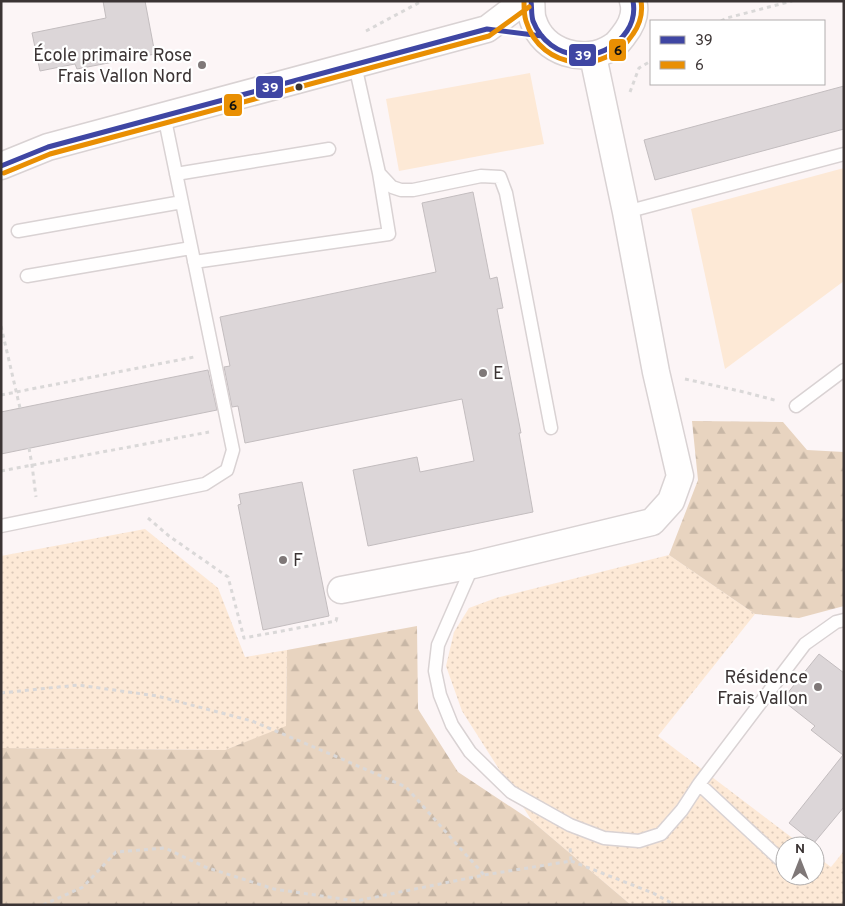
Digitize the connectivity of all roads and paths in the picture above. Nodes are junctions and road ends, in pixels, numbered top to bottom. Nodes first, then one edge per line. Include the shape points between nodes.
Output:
1 (524, 1) edge
2 (532, 1) edge
3 (792, 1) edge
4 (640, 4) edge
5 (724, 20) edge
6 (487, 29) junction
7 (542, 36) junction
8 (593, 56) junction
9 (355, 64) junction
10 (164, 115) junction
11 (329, 149) dead end
12 (844, 154) edge
13 (1, 166) edge
14 (378, 173) junction
15 (176, 174) junction
16 (182, 202) junction
17 (626, 212) junction
18 (18, 231) dead end
19 (191, 248) junction
20 (194, 262) junction
21 (27, 276) dead end
22 (1, 326) edge
23 (213, 353) junction
24 (844, 370) edge
25 (656, 372) junction
26 (16, 392) junction
27 (1, 395) edge
28 (796, 406) joint
29 (20, 408) dead end
30 (228, 428) junction
31 (552, 428) dead end
32 (28, 448) dead end
33 (32, 465) junction
34 (1, 471) edge
35 (38, 519) junction
36 (1, 526) edge
37 (169, 536) dead end
38 (473, 565) junction
39 (341, 590) joint
40 (844, 620) edge
41 (1, 692) edge
42 (699, 784) junction
43 (570, 825) junction
44 (775, 855) edge
45 (571, 861) junction
46 (484, 875) junction
47 (44, 905) edge
48 (675, 905) edge

1 - 6 street
2 - 7 street via 533,20
3 - 5 path
4 - 8 street via 630,28 613,47
6 - 7 street
6 - 9 street
7 - 8 street via 556,49 581,57
8 - 17 street
9 - 10 street
9 - 14 lane
10 - 13 street via 48,147
10 - 15 lane
11 - 15 lane
12 - 17 lane
14 - 20 lane via 389,234
14 - 31 lane via 392,187 401,190 481,176 500,177 506,193
15 - 16 lane
16 - 18 lane
16 - 19 lane
17 - 25 street
19 - 20 lane
19 - 21 lane
20 - 23 lane
22 - 26 path
23 - 26 path
23 - 30 lane
24 - 28 lane
25 - 28 path
25 - 38 street via 680,476 671,501 652,522
26 - 27 path
26 - 29 path
30 - 33 path
30 - 35 lane via 233,450 228,470 205,484
32 - 33 path
33 - 34 path
33 - 35 path
35 - 36 lane
37 - 39 path via 228,577 244,638 336,621
38 - 39 street
38 - 43 lane via 438,645 435,671 440,695 452,725 470,752 511,792
40 - 42 lane via 805,644
41 - 46 path via 78,685 157,696 252,721 406,787
42 - 43 lane via 661,834 639,841 604,838
42 - 44 lane
43 - 45 path
45 - 46 path
45 - 48 path
46 - 47 path via 356,901 274,889 205,868 165,848 116,852 83,887

